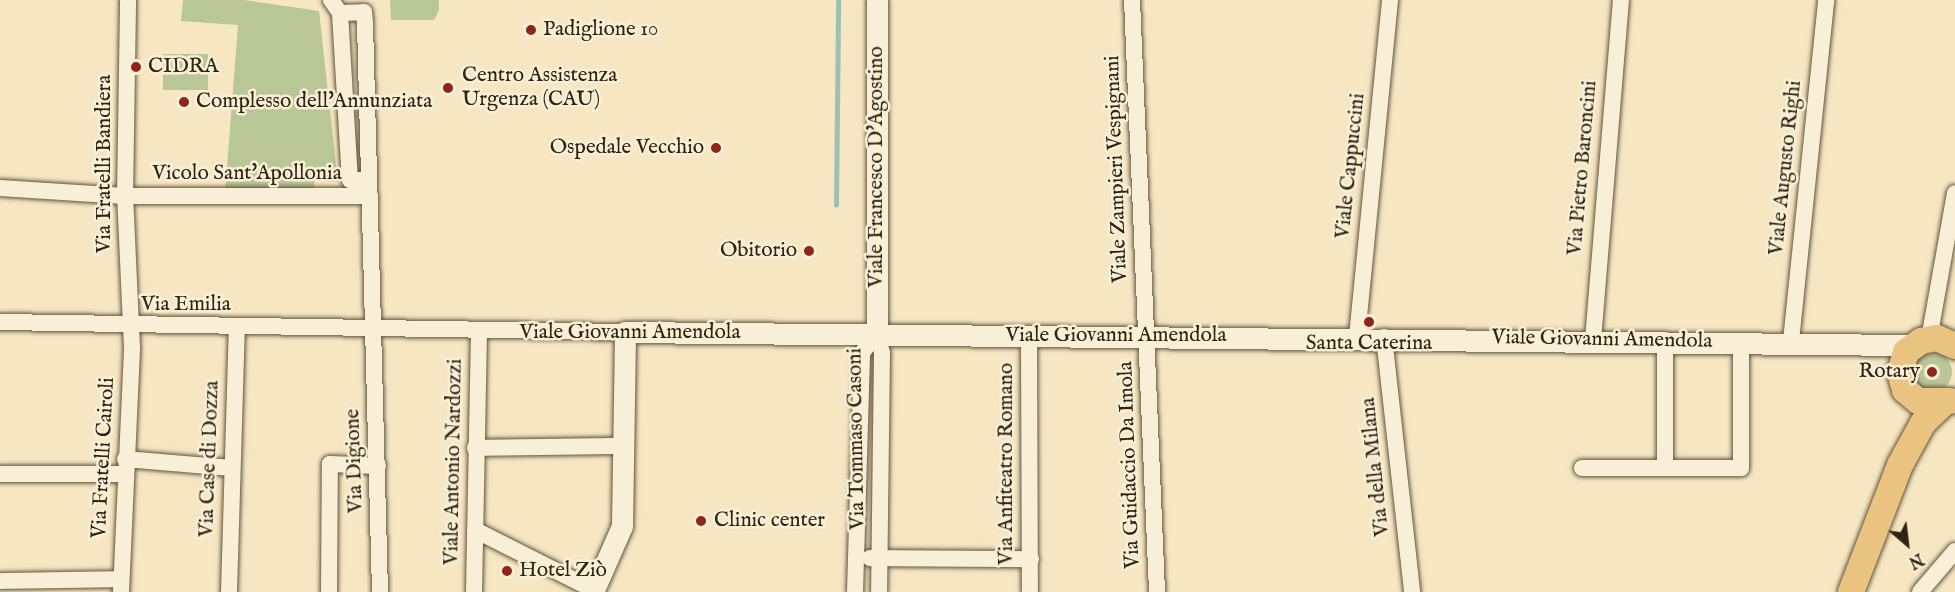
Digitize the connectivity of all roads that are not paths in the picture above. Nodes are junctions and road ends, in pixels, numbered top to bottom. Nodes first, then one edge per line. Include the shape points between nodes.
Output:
1 (128, 0) edge
2 (878, 0) edge
3 (1132, 0) edge
4 (1390, 0) edge
5 (1621, 0) edge
6 (1826, 0) edge
7 (335, 6) edge
8 (0, 188) edge
9 (370, 188) junction
10 (1955, 193) edge
11 (125, 196) junction
12 (0, 322) edge
13 (132, 327) junction
14 (237, 328) junction
15 (372, 328) junction
16 (625, 332) junction
17 (479, 333) junction
18 (877, 333) junction
19 (1029, 335) junction
20 (1147, 336) junction
21 (1357, 337) junction
22 (1384, 338) junction
23 (1593, 340) junction
24 (1665, 340) junction
25 (1742, 341) junction
26 (1791, 341) junction
27 (1861, 344) junction
28 (1941, 344) edge
29 (1903, 381) junction
30 (1949, 400) edge
31 (623, 446) junction
32 (475, 448) junction
33 (1900, 465) junction
34 (378, 466) junction
35 (124, 467) junction
36 (232, 468) junction
37 (1582, 468) dead end
38 (1665, 468) junction
39 (0, 474) edge
40 (475, 530) junction
41 (1955, 551) edge
42 (857, 558) junction
43 (880, 558) junction
44 (1031, 559) junction
45 (0, 581) edge
46 (121, 586) edge
47 (594, 591) edge
48 (229, 592) edge
49 (329, 592) edge
50 (380, 592) edge
51 (474, 592) edge
52 (855, 592) edge
53 (879, 592) edge
54 (1030, 592) edge
55 (1157, 592) edge
56 (1412, 592) edge
57 (1853, 592) edge
58 (1920, 592) edge

1 - 11 street, Via Fratelli Bandiera
2 - 18 street, Viale Francesco D'Agostino
3 - 20 street, Viale Zampieri Vespignani
4 - 21 street, Viale Cappuccini
5 - 23 street, Via Pietro Baroncini
6 - 26 street, Viale Augusto Righi
7 - 9 street via 350,180
7 - 9 street, Via Digione via 364,12
8 - 11 street, Vicolo Sant'Apollonia
9 - 11 street, Vicolo Sant'Apollonia
9 - 15 street, Via Digione
10 - 28 street
11 - 13 street, Via Fratelli Bandiera
12 - 13 street, Via Emilia
13 - 14 street, Via Emilia
13 - 35 street, Via Fratelli Cairoli
14 - 15 street, Via Emilia
14 - 36 street, Via Case di Dozza
15 - 17 street, Viale Giovanni Amendola
15 - 34 street, Via Digione
16 - 17 street, Viale Giovanni Amendola
16 - 18 street, Viale Giovanni Amendola
16 - 31 street
17 - 32 street, Viale Antonio Nardozzi
18 - 19 street, Viale Giovanni Amendola
18 - 42 street, Via Tommaso Casoni via 862,353
18 - 43 street, Via Tommaso Casoni via 882,353
19 - 20 street, Viale Giovanni Amendola
19 - 44 street, Via Anfiteatro Romano
20 - 21 street, Viale Giovanni Amendola
20 - 55 street, Via Guidaccio Da Imola
21 - 22 street, Viale Giovanni Amendola
22 - 23 street, Viale Giovanni Amendola
22 - 56 street, Via della Milana
23 - 24 street, Viale Giovanni Amendola
24 - 25 street, Viale Giovanni Amendola
24 - 38 street
25 - 26 street, Viale Giovanni Amendola
25 - 38 street via 1741,468
26 - 27 street, Viale Giovanni Amendola
27 - 28 street, Viale Giovanni Amendola
27 - 29 street
28 - 29 main road
29 - 30 main road via 1918,401
29 - 33 main road via 1909,410
30 - 33 main road via 1923,423
31 - 32 street
31 - 47 street via 622,526
32 - 40 street, Viale Antonio Nardozzi
33 - 57 main road
34 - 49 street via 330,464
34 - 50 street, Via Digione
35 - 36 street
35 - 39 street
35 - 46 street, Via Fratelli Cairoli
36 - 48 street, Via Case di Dozza
37 - 38 street
40 - 47 street
40 - 51 street, Viale Antonio Nardozzi
41 - 58 street
42 - 43 street, Via Tommaso Casoni
42 - 52 street, Via Tommaso Casoni
43 - 44 street
43 - 53 street, Via Tommaso Casoni
44 - 54 street, Via Anfiteatro Romano
45 - 46 street

